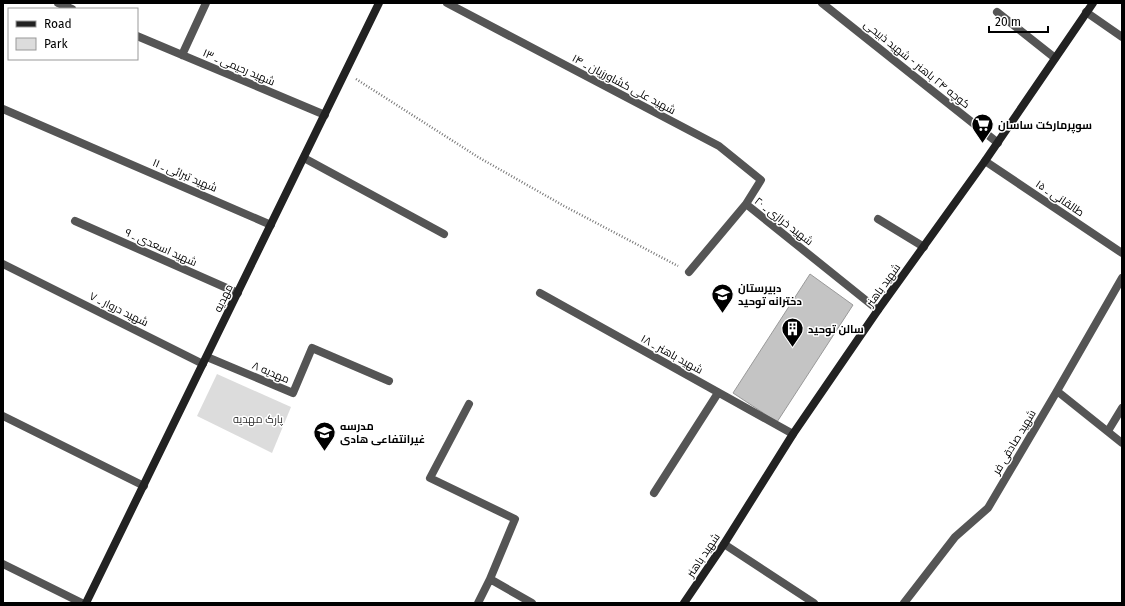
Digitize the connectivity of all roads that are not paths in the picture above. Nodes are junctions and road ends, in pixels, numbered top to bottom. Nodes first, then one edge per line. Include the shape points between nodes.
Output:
1 (58, 3) edge
2 (206, 3) edge
3 (379, 3) edge
4 (447, 3) edge
5 (822, 3) edge
6 (1092, 3) edge
7 (70, 8) edge
8 (997, 12) dead end
9 (1086, 12) junction
10 (1122, 37) edge
11 (141, 38) edge
12 (182, 55) junction
13 (1055, 58) junction
14 (3, 109) edge
15 (325, 115) junction
16 (998, 143) junction
17 (304, 158) junction
18 (986, 162) junction
19 (746, 204) junction
20 (878, 218) dead end
21 (75, 221) dead end
22 (271, 225) junction
23 (444, 234) dead end
24 (924, 247) junction
25 (1122, 253) edge
26 (3, 264) edge
27 (689, 272) road end
28 (1122, 278) edge
29 (238, 293) junction
30 (540, 293) dead end
31 (878, 310) junction
32 (205, 360) junction
33 (389, 381) dead end
34 (1057, 391) junction
35 (718, 393) junction
36 (469, 404) dead end
37 (1122, 408) edge
38 (3, 416) edge
39 (1108, 431) junction
40 (793, 434) junction
41 (1122, 443) edge
42 (144, 486) junction
43 (654, 493) dead end
44 (724, 544) junction
45 (3, 564) edge
46 (490, 579) junction
47 (82, 603) edge
48 (86, 603) edge
49 (478, 603) edge
50 (532, 603) edge
51 (684, 603) edge
52 (814, 603) edge
53 (904, 603) edge

1 - 7 street
2 - 12 street
3 - 15 main road, مهدیه
4 - 19 street, شهید علی کشاورزیان ـ ۱۴ via 719,146 761,180
5 - 16 street, کوچه ۲۴ باهنر - شهید ذبیحی
6 - 9 main road, شهید باهنر
8 - 13 street
9 - 10 street
9 - 13 main road, شهید باهنر
11 - 12 street, شهید رحیمی ـ ۱۳
12 - 15 street, شهید رحیمی ـ ۱۳
13 - 16 main road, شهید باهنر
14 - 22 street, شهید تبرائی ـ ۱۱
15 - 17 main road, مهدیه
16 - 18 main road, شهید باهنر
17 - 22 main road, مهدیه
17 - 23 street
18 - 24 main road, شهید باهنر
18 - 25 street, طالقانی ـ ۱۵
19 - 27 street, شهید خرازی ـ ۲۰
19 - 31 street, شهید خرازی ـ ۲۰
20 - 24 street
21 - 29 street, شهید اسعدی ـ ۹
22 - 29 main road, مهدیه
24 - 31 main road, شهید باهنر
26 - 32 street, شهید دروار ـ ۷
28 - 34 street, شهید صادقی فر
29 - 32 main road, مهدیه
30 - 35 street, شهید باهنر ـ ۱۸
31 - 40 main road, شهید باهنر
32 - 33 street, مهدیه ۸ via 293,393 312,348
32 - 42 main road, مهدیه
34 - 39 street
34 - 53 street, شهید صادقی فر via 988,508 954,537
35 - 40 street, شهید باهنر ـ ۱۸
35 - 43 street
36 - 46 street via 430,478 515,519
37 - 39 street
38 - 42 street
39 - 41 street
40 - 44 main road, شهید باهنر
42 - 48 main road, مهدیه
44 - 51 main road, شهید باهنر
44 - 52 street
45 - 47 street
46 - 49 street
46 - 50 street

